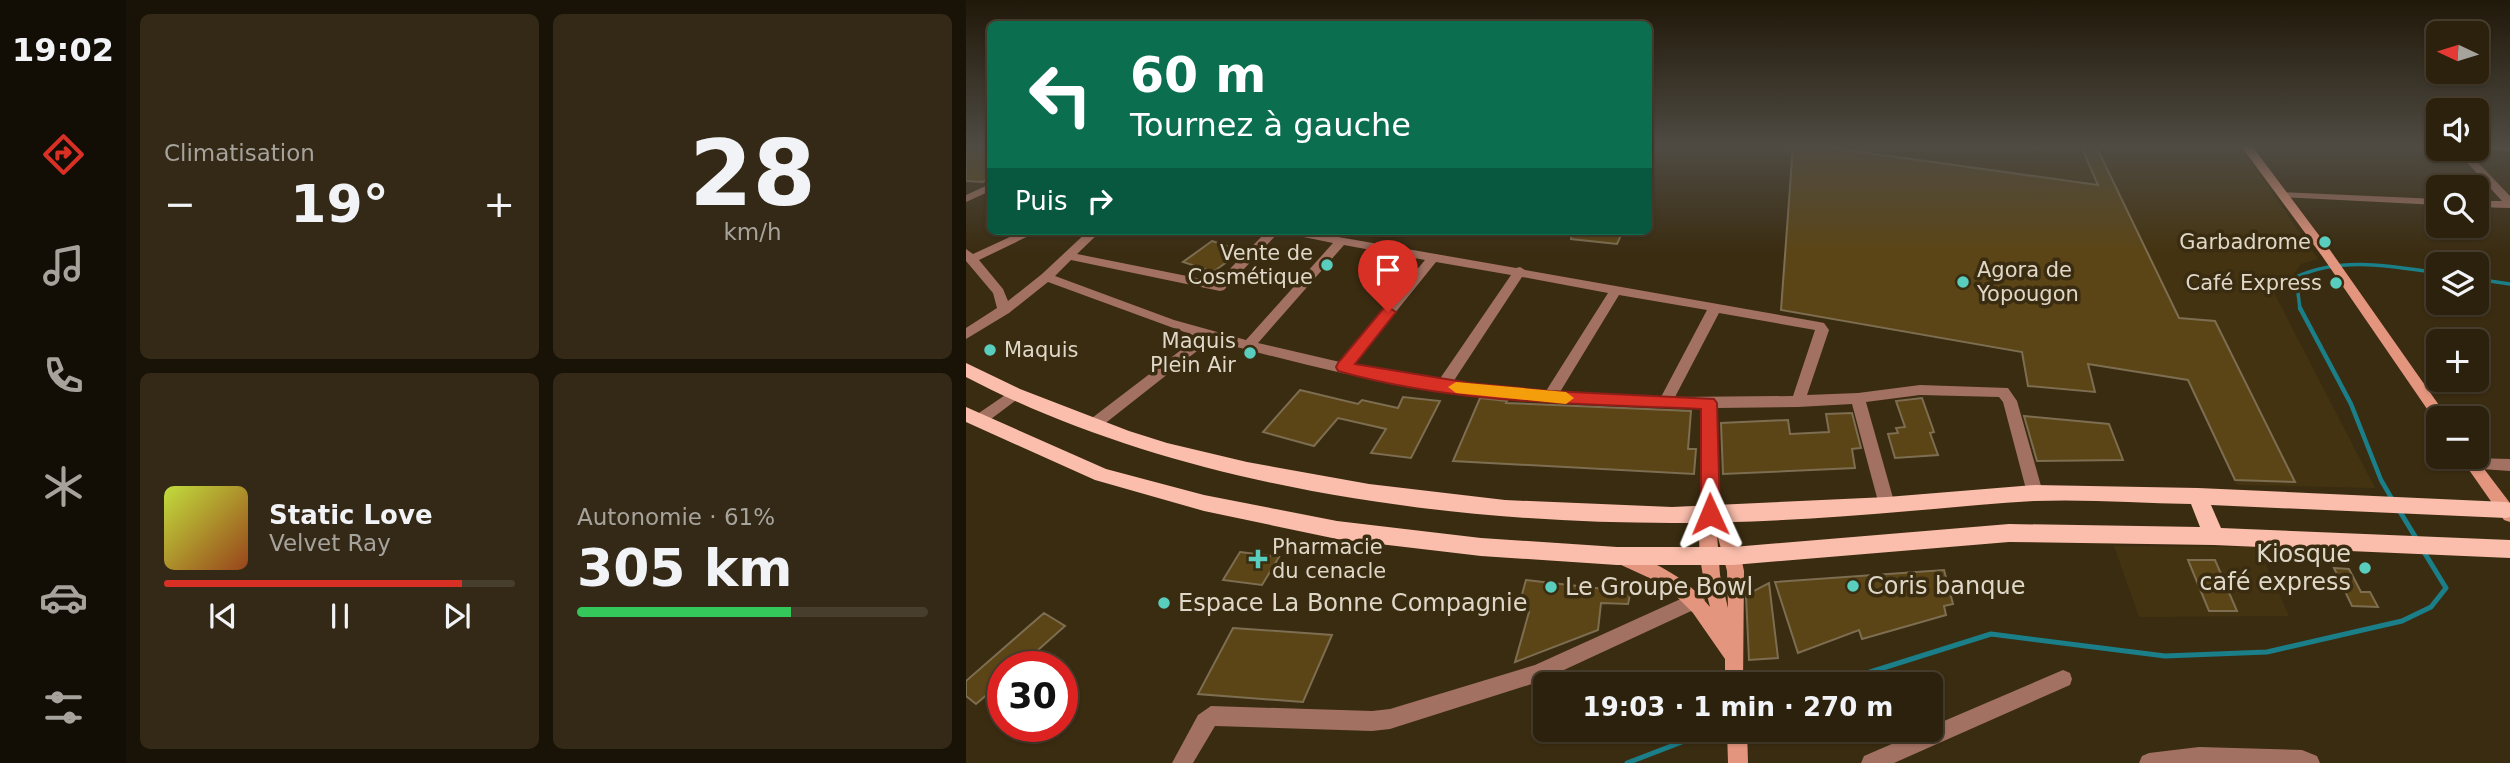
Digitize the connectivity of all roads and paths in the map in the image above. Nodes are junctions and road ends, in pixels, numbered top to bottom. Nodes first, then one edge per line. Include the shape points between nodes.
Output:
1 (2273, 182) edge
2 (2490, 182) edge
3 (987, 188) edge
4 (2283, 195) junction
5 (966, 199) edge
6 (2426, 201) edge
7 (2489, 204) edge
8 (2510, 204) edge
9 (1023, 235) edge
10 (1091, 235) edge
11 (1270, 235) edge
12 (1304, 235) edge
13 (1340, 242) junction
14 (969, 256) edge
15 (1069, 256) junction
16 (1433, 257) junction
17 (1520, 271) junction
18 (1046, 277) junction
19 (1615, 291) junction
20 (1715, 308) junction
21 (1004, 310) junction
22 (966, 334) edge
23 (1209, 335) junction
24 (1249, 345) junction
25 (1344, 367) junction
26 (966, 369) edge
27 (1443, 386) junction
28 (1014, 394) junction
29 (1550, 397) junction
30 (1858, 398) junction
31 (1798, 401) junction
32 (1665, 403) junction
33 (1709, 403) junction
34 (2433, 406) edge
35 (972, 417) edge
36 (1093, 425) junction
37 (2489, 462) edge
38 (2510, 465) edge
39 (2477, 469) edge
40 (2035, 494) junction
41 (2198, 496) junction
42 (1887, 505) junction
43 (2508, 512) edge
44 (1710, 514) junction
45 (2214, 536) junction
46 (2510, 549) edge
47 (1617, 556) junction
48 (1707, 556) junction
49 (1733, 556) junction
50 (1696, 600) junction
51 (1732, 654) junction
52 (1733, 672) edge
53 (2063, 679) dead end
54 (1737, 742) edge
55 (2200, 760) edge
56 (1182, 763) edge
57 (1738, 763) edge
58 (1871, 763) edge
59 (2148, 763) edge
60 (2310, 763) edge

1 - 4 street
2 - 8 street
3 - 5 street
4 - 6 street
4 - 34 street
7 - 8 street
9 - 14 street
10 - 15 street
11 - 15 street via 1220,286
12 - 13 street
13 - 16 street
13 - 24 street
14 - 21 street via 999,292
15 - 18 street
16 - 17 street
16 - 25 street
17 - 19 street
17 - 27 street
18 - 21 street
18 - 23 street
19 - 20 street
19 - 29 street
20 - 31 street via 1821,327
20 - 32 street
21 - 22 street
23 - 24 street
23 - 36 street
24 - 25 street
25 - 27 street
26 - 28 main road
27 - 29 street
28 - 35 street
28 - 36 main road
29 - 32 street
30 - 31 street
30 - 40 street via 1920,390 2003,393 2010,401
30 - 42 street
31 - 33 street
32 - 33 street
33 - 44 street
35 - 47 main road via 1102,475 1204,503 1338,530 1481,547
36 - 44 main road via 1247,470 1369,492 1505,508
37 - 38 street
39 - 43 street
40 - 41 main road
40 - 42 main road
41 - 43 main road
41 - 45 main road
42 - 44 main road
44 - 48 street
44 - 49 street via 1726,534
45 - 46 main road
45 - 49 main road via 2008,533
47 - 48 main road
47 - 50 street via 1653,569
48 - 49 main road
48 - 51 street
49 - 51 street via 1737,579
50 - 51 street
50 - 56 street via 1538,673 1390,719 1211,716
51 - 52 street
53 - 58 street
54 - 57 street
55 - 59 street
55 - 60 street

